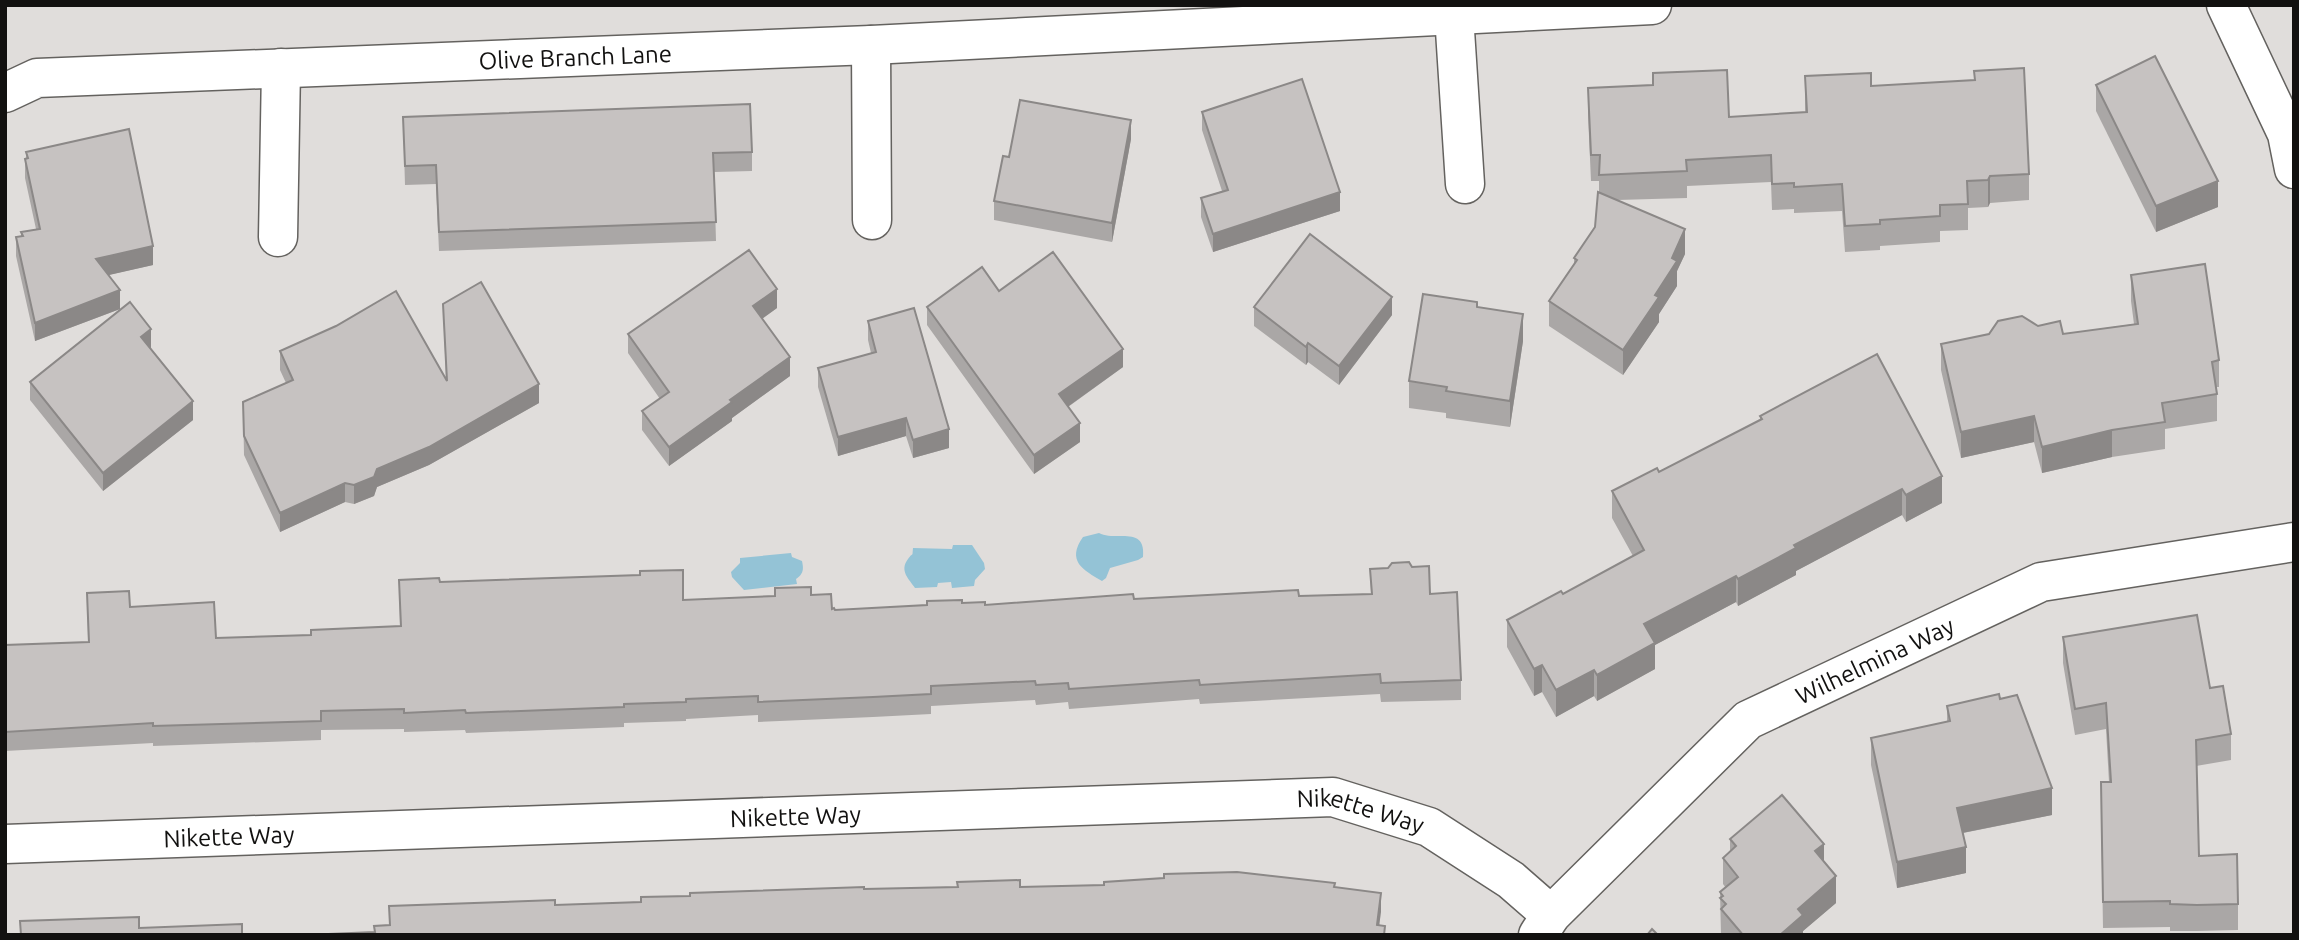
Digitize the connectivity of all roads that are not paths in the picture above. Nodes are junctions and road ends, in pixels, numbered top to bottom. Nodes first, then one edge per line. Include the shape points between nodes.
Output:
1 (1652, 5) edge
2 (2226, 5) edge
3 (1454, 15) junction
4 (871, 45) junction
5 (281, 68) junction
6 (5, 93) edge
7 (2294, 169) edge
8 (1465, 184) dead end
9 (872, 219) dead end
10 (278, 237) dead end
11 (2294, 542) edge
12 (5, 844) edge
13 (1545, 925) edge

1 - 3 street, Olive Branch Lane
2 - 7 street via 2287,134
3 - 4 street, Olive Branch Lane
3 - 8 street
4 - 5 street, Olive Branch Lane
4 - 9 street
5 - 6 street, Olive Branch Lane via 37,78
5 - 10 street
11 - 13 street, Wilhelmina Way via 2040,582 1748,720
12 - 13 street, Nikette Way via 1333,797 1430,827 1511,880

